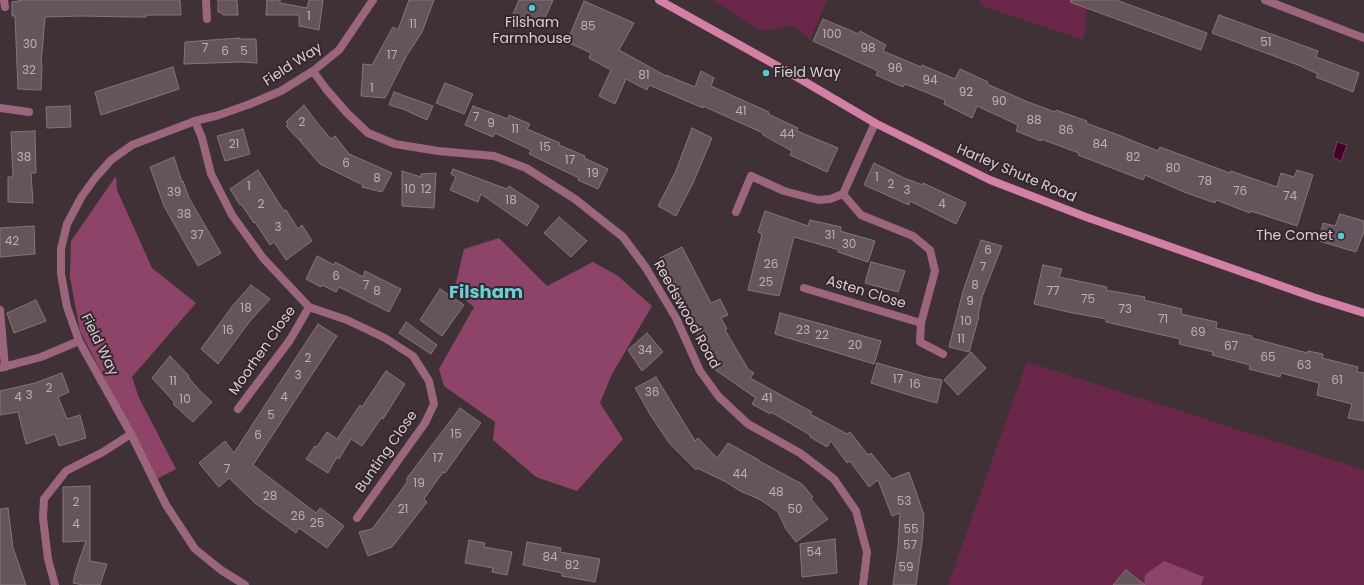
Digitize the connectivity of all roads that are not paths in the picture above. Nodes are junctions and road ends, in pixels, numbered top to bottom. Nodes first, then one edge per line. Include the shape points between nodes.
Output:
1 (206, 0) edge
2 (373, 0) edge
3 (659, 0) edge
4 (1265, 0) edge
5 (207, 19) dead end
6 (1364, 38) edge
7 (313, 71) junction
8 (0, 108) edge
9 (29, 112) dead end
10 (195, 121) junction
11 (875, 123) junction
12 (843, 194) junction
13 (736, 212) dead end
14 (804, 288) dead end
15 (310, 307) junction
16 (0, 310) edge
17 (1364, 313) edge
18 (921, 323) junction
19 (79, 341) junction
20 (943, 354) dead end
21 (3, 367) edge
22 (238, 409) dead end
23 (131, 434) junction
24 (357, 518) dead end
25 (56, 585) edge
26 (245, 585) edge
27 (863, 585) edge

1 - 5 street
2 - 7 street, Field Way via 339,50
3 - 11 main road, Harley Shute Road
4 - 6 street
7 - 10 street, Field Way via 281,91 219,115
7 - 27 street, Reedswood Road via 347,113 368,133 395,144 494,156 526,168 575,199 623,237 646,268 676,318 700,371 719,397 748,424 800,453 834,479 858,518 867,552
8 - 9 street
10 - 15 street, Bunting Close via 211,174 232,215 263,258
10 - 19 street, Field Way via 132,145 111,160 82,196 67,224 61,249 61,274 67,307
11 - 12 street
11 - 17 main road, Harley Shute Road via 990,180 1093,220
12 - 13 street via 818,200 784,191 751,176
12 - 18 street, Asten Close via 861,216 913,236 930,250 935,270
14 - 18 street, Asten Close
15 - 22 street, Moorhen Close via 290,340
15 - 24 street, Bunting Close via 347,320 385,338 413,356 429,381 434,404 425,423
16 - 21 street
18 - 20 street, Asten Close via 920,342
19 - 21 street via 41,357
19 - 23 street, Field Way
23 - 25 street via 66,471 44,499 43,518 48,559
23 - 26 street, Field Way via 166,505 195,549

